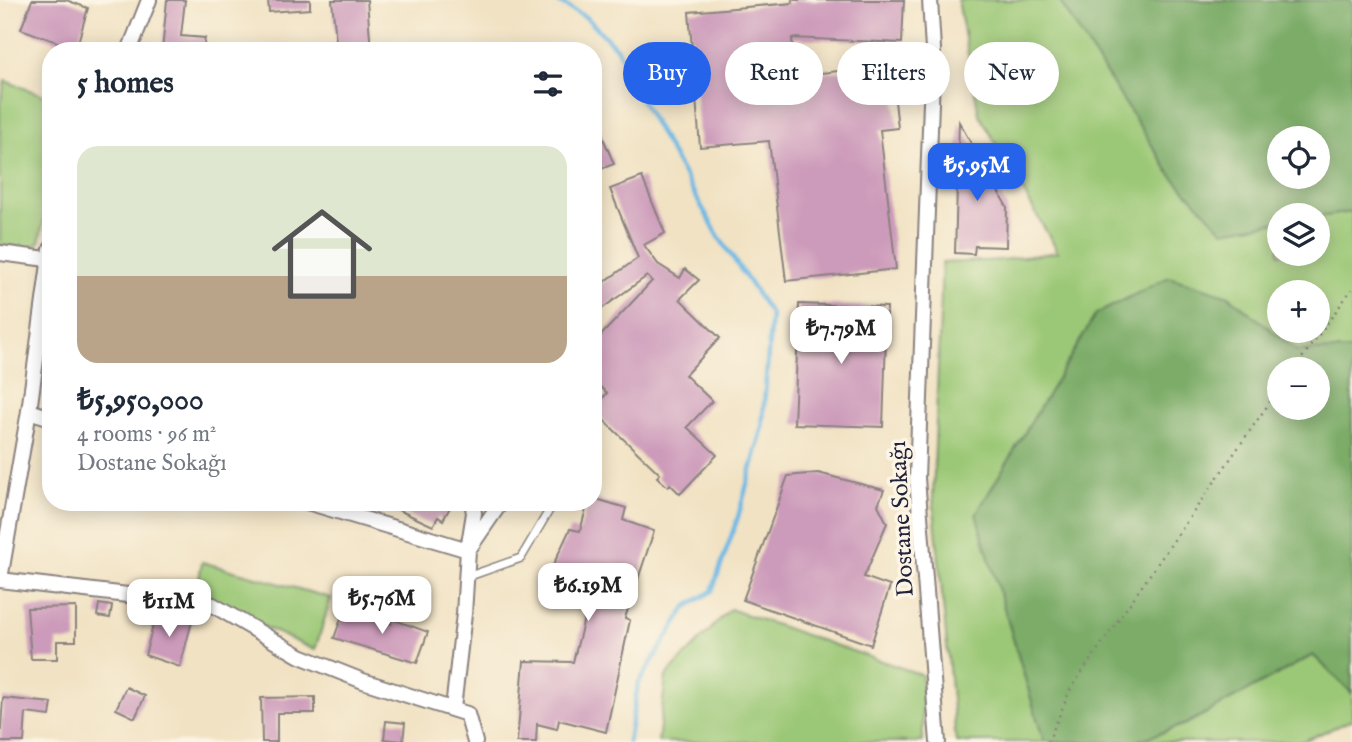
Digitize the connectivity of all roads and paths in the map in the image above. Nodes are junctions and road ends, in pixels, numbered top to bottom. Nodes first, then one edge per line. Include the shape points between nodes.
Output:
1 (149, 0) edge
2 (930, 0) edge
3 (133, 42) edge
4 (0, 253) edge
5 (42, 254) edge
6 (1352, 289) edge
7 (42, 336) edge
8 (1303, 357) edge
9 (1267, 406) edge
10 (29, 411) junction
11 (42, 415) edge
12 (337, 511) edge
13 (474, 511) edge
14 (495, 511) edge
15 (549, 511) edge
16 (468, 550) junction
17 (466, 577) junction
18 (0, 580) edge
19 (460, 711) junction
20 (475, 742) edge
21 (938, 742) edge
22 (1048, 742) edge

1 - 3 street
2 - 21 street, Dostane Sokağı via 933,49 917,478
4 - 5 street
6 - 8 path
7 - 10 street
9 - 22 path via 1071,688
10 - 11 street
10 - 18 street
12 - 16 street
13 - 16 street
14 - 16 street
15 - 17 lane via 521,558
16 - 17 street
17 - 19 street
18 - 19 street via 213,605 300,656
19 - 20 street

